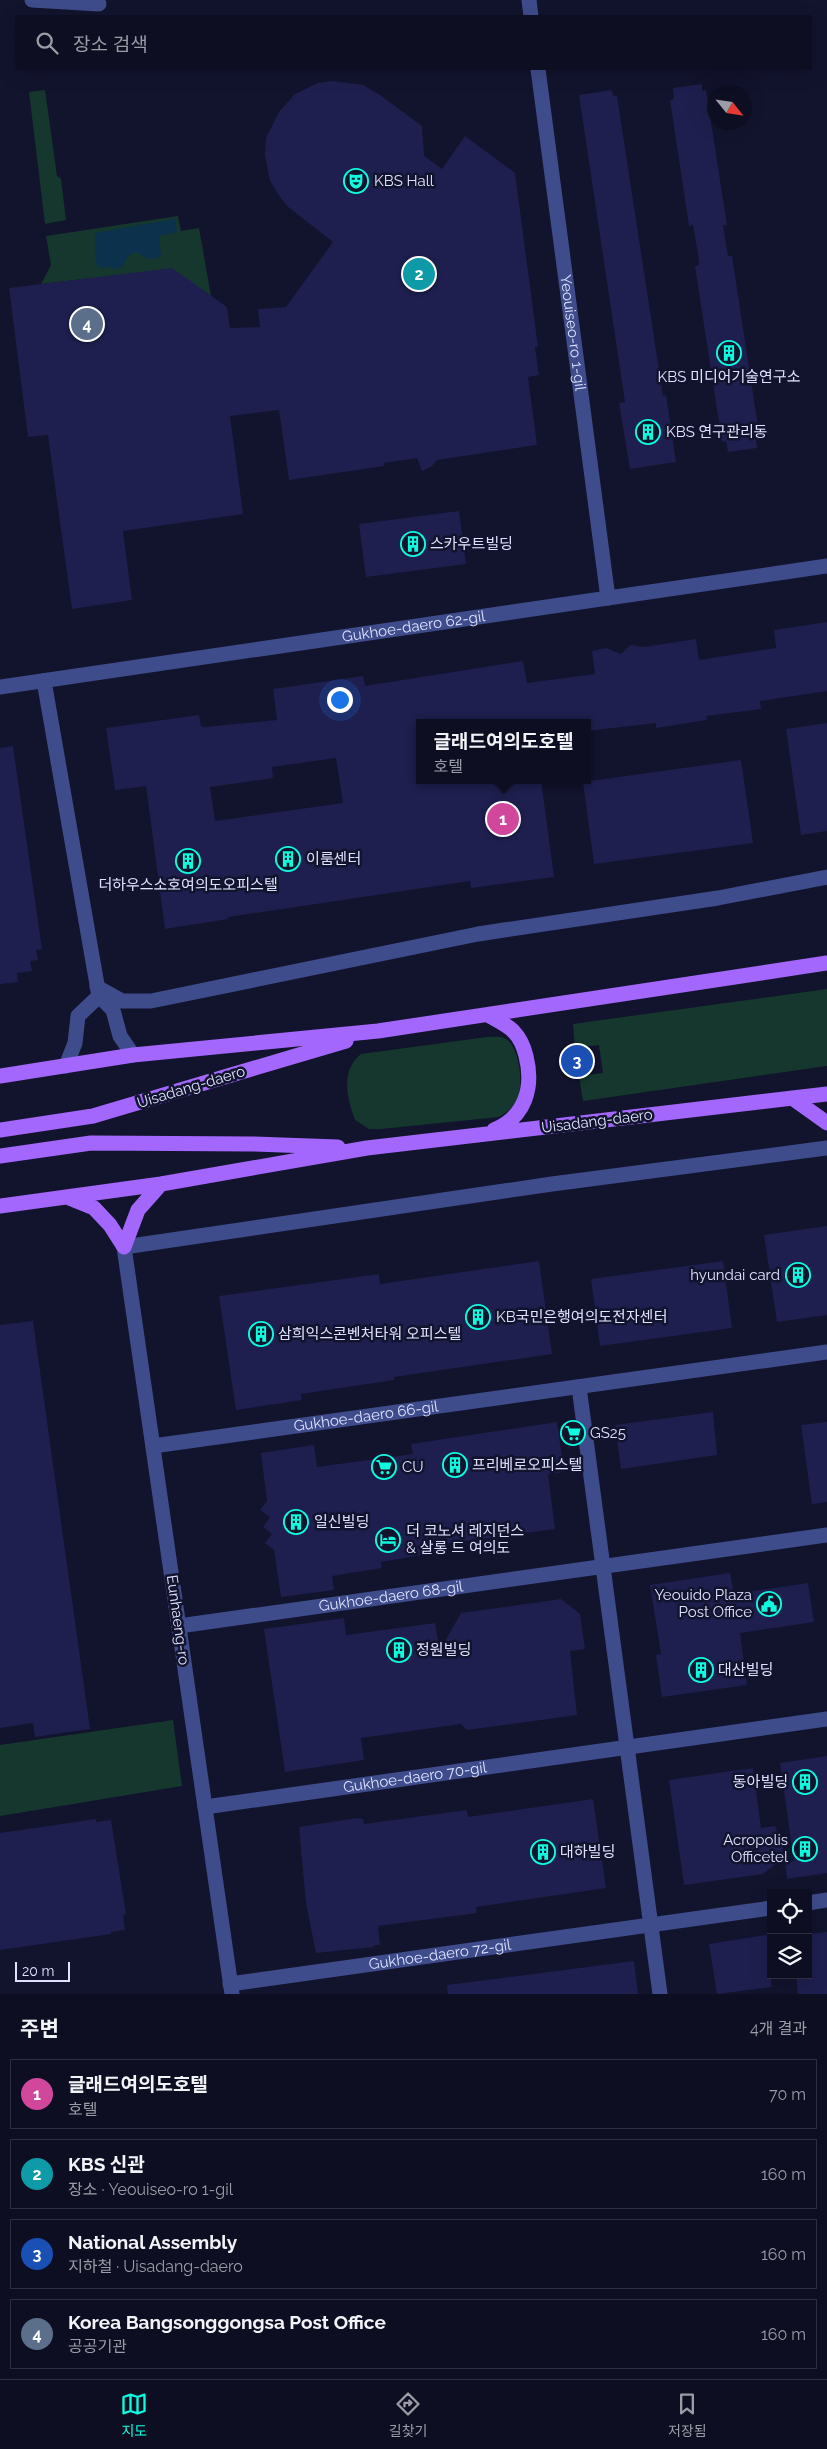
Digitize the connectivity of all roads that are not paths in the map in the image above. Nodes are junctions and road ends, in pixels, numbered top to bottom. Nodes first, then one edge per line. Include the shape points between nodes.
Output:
1 (32, 0) edge
2 (529, 0) edge
3 (99, 4) dead end
4 (531, 15) edge
5 (538, 70) edge
6 (827, 566) edge
7 (608, 598) junction
8 (44, 681) junction
9 (0, 688) edge
10 (827, 877) edge
11 (827, 963) edge
12 (98, 991) junction
13 (488, 1015) junction
14 (378, 1032) junction
15 (132, 1055) junction
16 (66, 1066) junction
17 (0, 1076) edge
18 (827, 1094) edge
19 (792, 1098) junction
20 (827, 1123) edge
21 (0, 1130) edge
22 (483, 1134) junction
23 (368, 1148) junction
24 (827, 1148) edge
25 (0, 1156) edge
26 (160, 1184) junction
27 (66, 1197) junction
28 (0, 1206) edge
29 (124, 1246) junction
30 (827, 1352) edge
31 (579, 1387) junction
32 (153, 1446) junction
33 (827, 1535) edge
34 (603, 1566) junction
35 (179, 1626) junction
36 (827, 1719) edge
37 (627, 1747) junction
38 (205, 1807) junction
39 (827, 1900) edge
40 (812, 1902) edge
41 (767, 1909) edge
42 (650, 1925) junction
43 (231, 1989) edge
44 (660, 1994) edge

1 - 3 street
2 - 4 street
5 - 7 street, Yeouiseo-ro 1-gil
6 - 7 street, Gukhoe-daero 62-gil
7 - 8 street, Gukhoe-daero 62-gil
8 - 9 street, Gukhoe-daero 62-gil
8 - 12 street
10 - 12 street via 718,898 478,934 151,1001 122,1002
11 - 13 main road, Uisadang-daero
12 - 15 street via 113,1010 120,1036
12 - 16 street via 78,1016 75,1043
13 - 14 main road, Uisadang-daero
13 - 22 main road via 514,1031 523,1047 529,1068 529,1091 521,1110 506,1125
14 - 15 main road, Uisadang-daero
14 - 21 main road, Uisadang-daero via 94,1116
15 - 16 main road, Uisadang-daero
16 - 17 main road, Uisadang-daero
18 - 19 main road, Uisadang-daero
19 - 20 main road
19 - 22 main road, Uisadang-daero
22 - 23 main road, Uisadang-daero
23 - 25 main road, Uisadang-daero via 91,1143
23 - 26 main road, Uisadang-daero
24 - 29 street
26 - 27 main road, Uisadang-daero
26 - 29 main road via 138,1210
27 - 28 main road, Uisadang-daero
27 - 29 main road via 94,1208 110,1224
29 - 32 street, Eunhaeng-ro
30 - 31 street, Gukhoe-daero 66-gil
31 - 32 street, Gukhoe-daero 66-gil
31 - 34 street
32 - 35 street, Eunhaeng-ro
33 - 34 street, Gukhoe-daero 68-gil
34 - 35 street, Gukhoe-daero 68-gil
34 - 37 street
35 - 38 street, Eunhaeng-ro
36 - 37 street, Gukhoe-daero 70-gil
37 - 38 street, Gukhoe-daero 70-gil
37 - 42 street
38 - 43 street, Eunhaeng-ro
39 - 40 street
41 - 42 street, Gukhoe-daero 72-gil
42 - 43 street, Gukhoe-daero 72-gil
42 - 44 street

